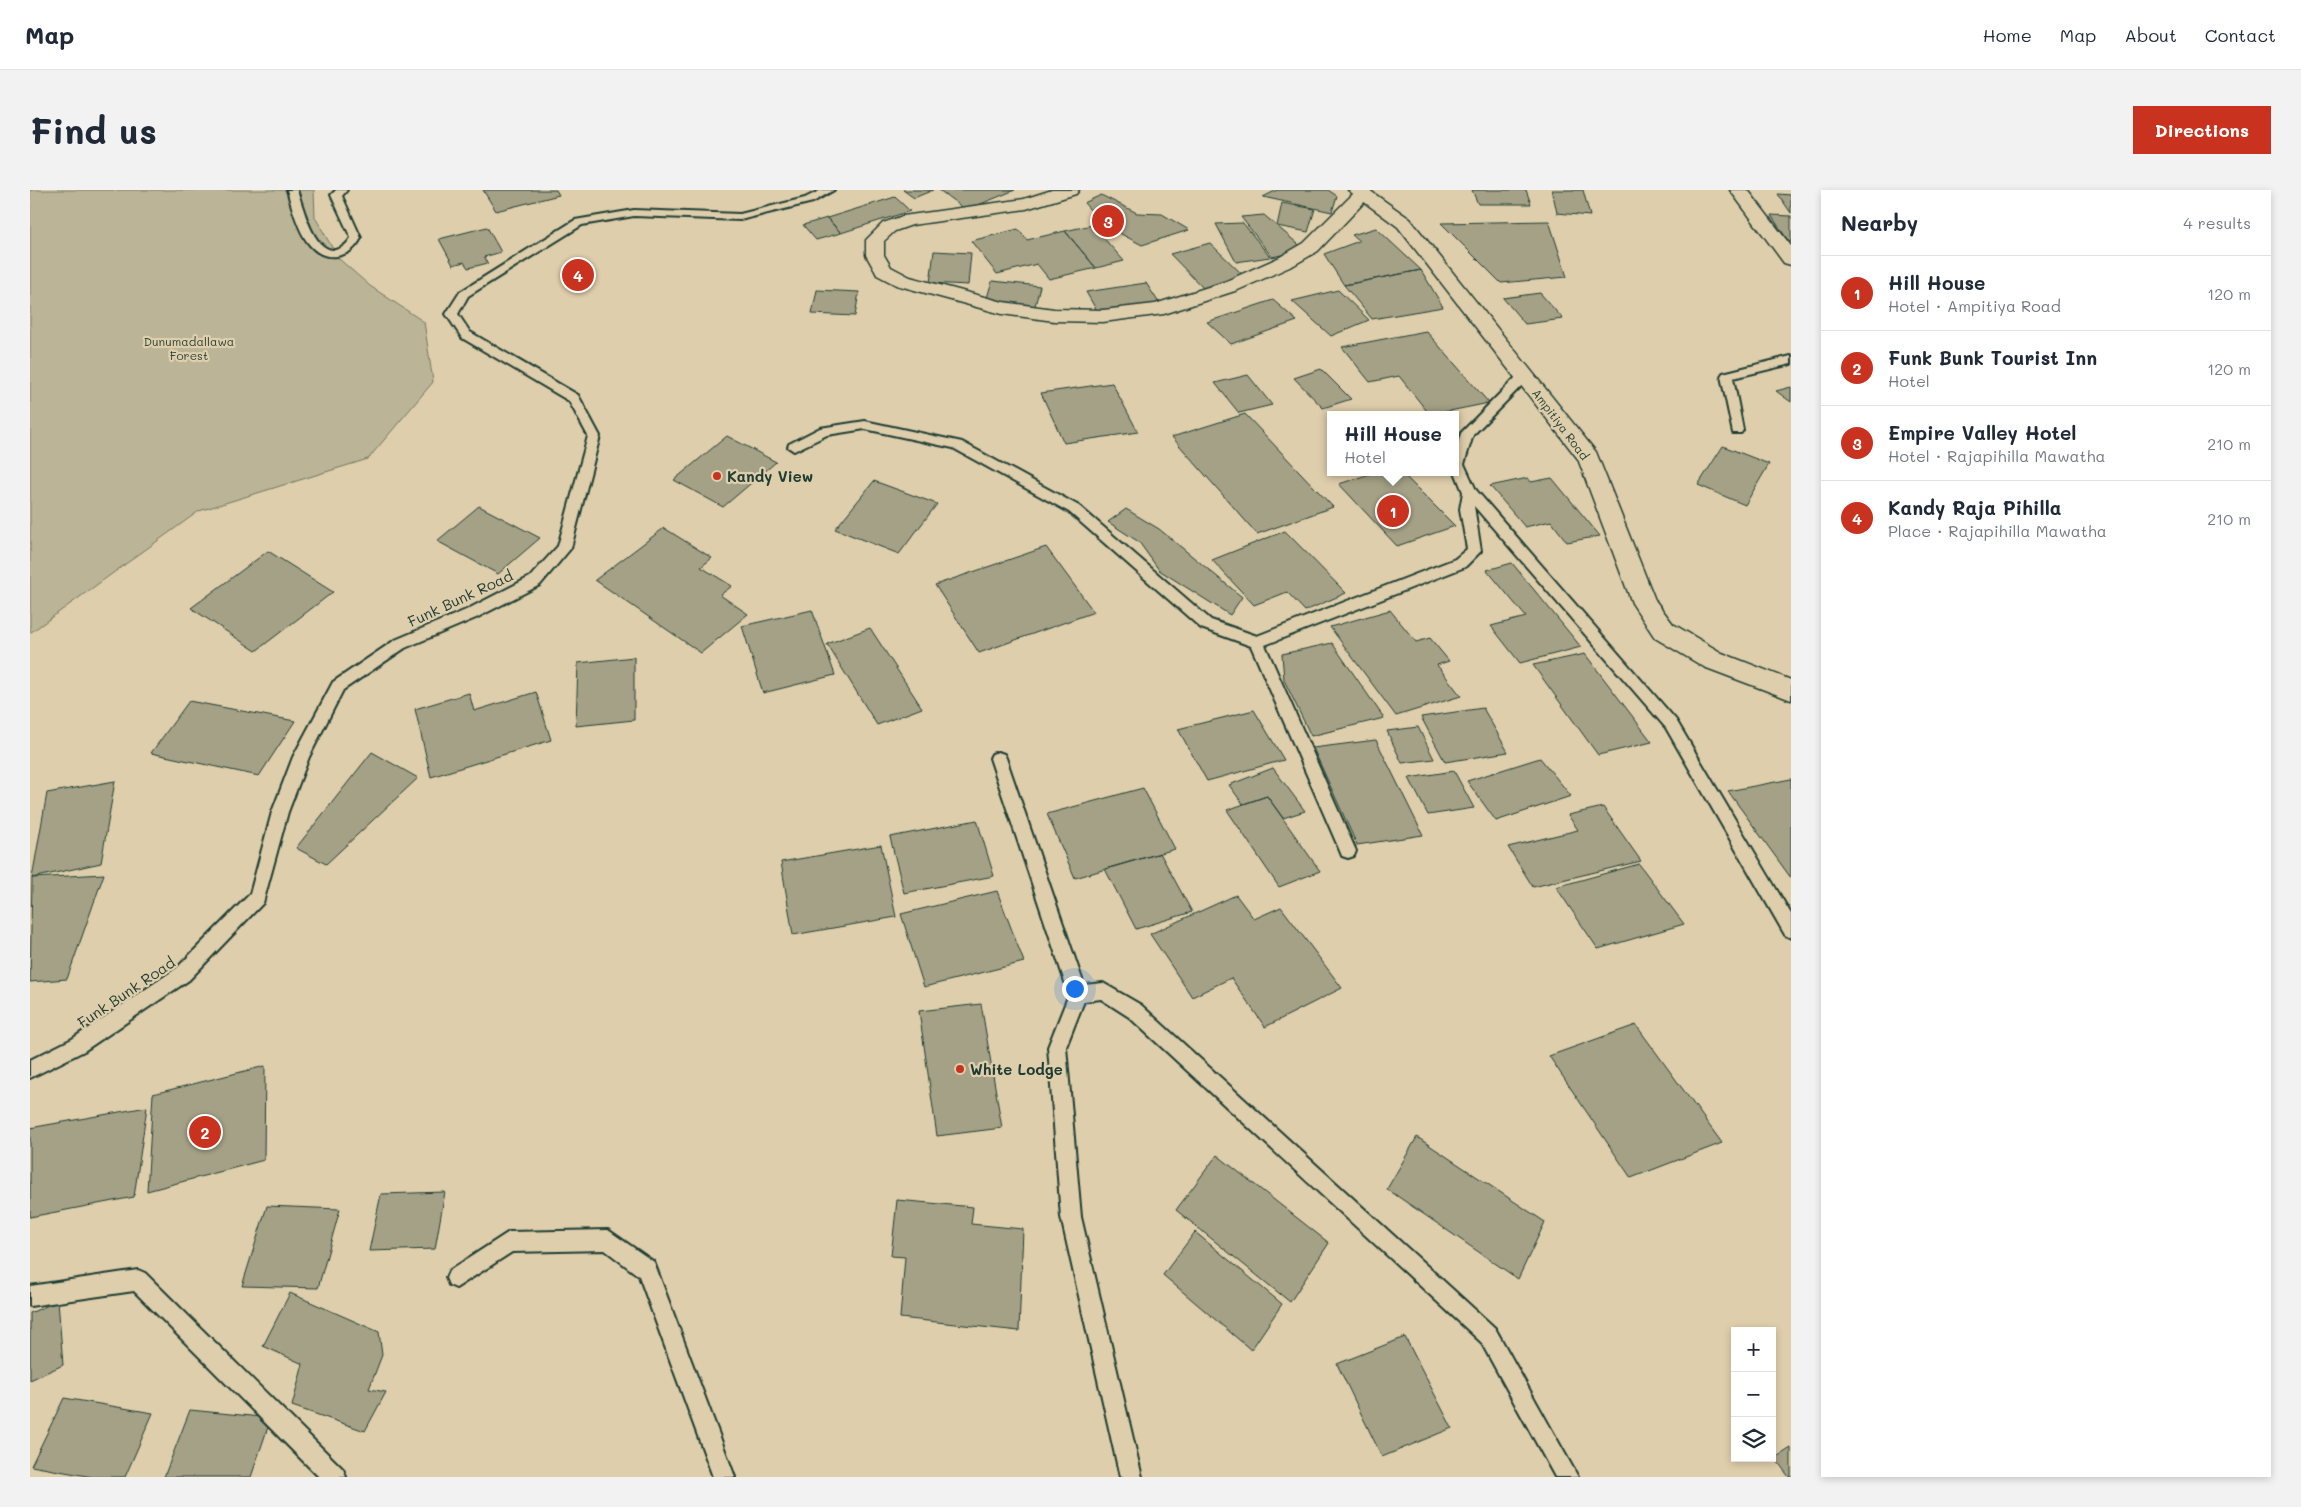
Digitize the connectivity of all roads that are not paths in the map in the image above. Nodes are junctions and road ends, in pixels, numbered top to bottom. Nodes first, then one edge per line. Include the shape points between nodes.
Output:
1 (292, 190) edge
2 (342, 190) edge
3 (829, 190) edge
4 (1070, 190) edge
5 (1739, 190) edge
6 (1360, 192) edge
7 (1791, 259) edge
8 (1791, 360) edge
9 (1524, 375) junction
10 (1737, 430) dead end
11 (794, 447) dead end
12 (1459, 461) edge
13 (1459, 466) edge
14 (1470, 492) junction
15 (1258, 642) junction
16 (1791, 690) edge
17 (998, 758) dead end
18 (1348, 850) dead end
19 (1791, 930) edge
20 (1078, 994) junction
21 (30, 1069) edge
22 (456, 1278) dead end
23 (30, 1296) edge
24 (335, 1477) edge
25 (724, 1477) edge
26 (1131, 1477) edge
27 (1567, 1477) edge

1 - 2 lane via 311,240 330,254 352,247 356,238 336,195
3 - 21 lane, Funk Bunk Road via 808,200 740,217 634,213 579,222 464,294 452,314 466,335 574,398 594,436 564,548 535,581 472,614 400,644 338,686 301,757 280,812 257,898 183,974 78,1044
4 - 6 street via 1026,204 909,220 889,227 875,240 875,255 884,271 902,281 1002,308 1054,315 1103,316 1157,310 1231,286 1301,254 1312,247
5 - 7 street
6 - 9 street, Ampitiya Road via 1404,223
8 - 10 lane via 1727,376
9 - 12 lane via 1467,434
9 - 16 street, Ampitiya Road via 1588,457 1644,603 1664,630 1713,660
11 - 15 lane via 824,432 865,425 957,445 1074,509 1206,624
13 - 14 lane
14 - 15 lane via 1467,509 1474,551 1460,563
14 - 19 lane via 1671,724
15 - 18 lane
17 - 20 lane
20 - 26 lane via 1057,1047 1071,1217
20 - 27 lane via 1104,991 1135,1011 1488,1335
22 - 25 lane via 509,1242 608,1240 647,1269
23 - 24 lane via 138,1280

